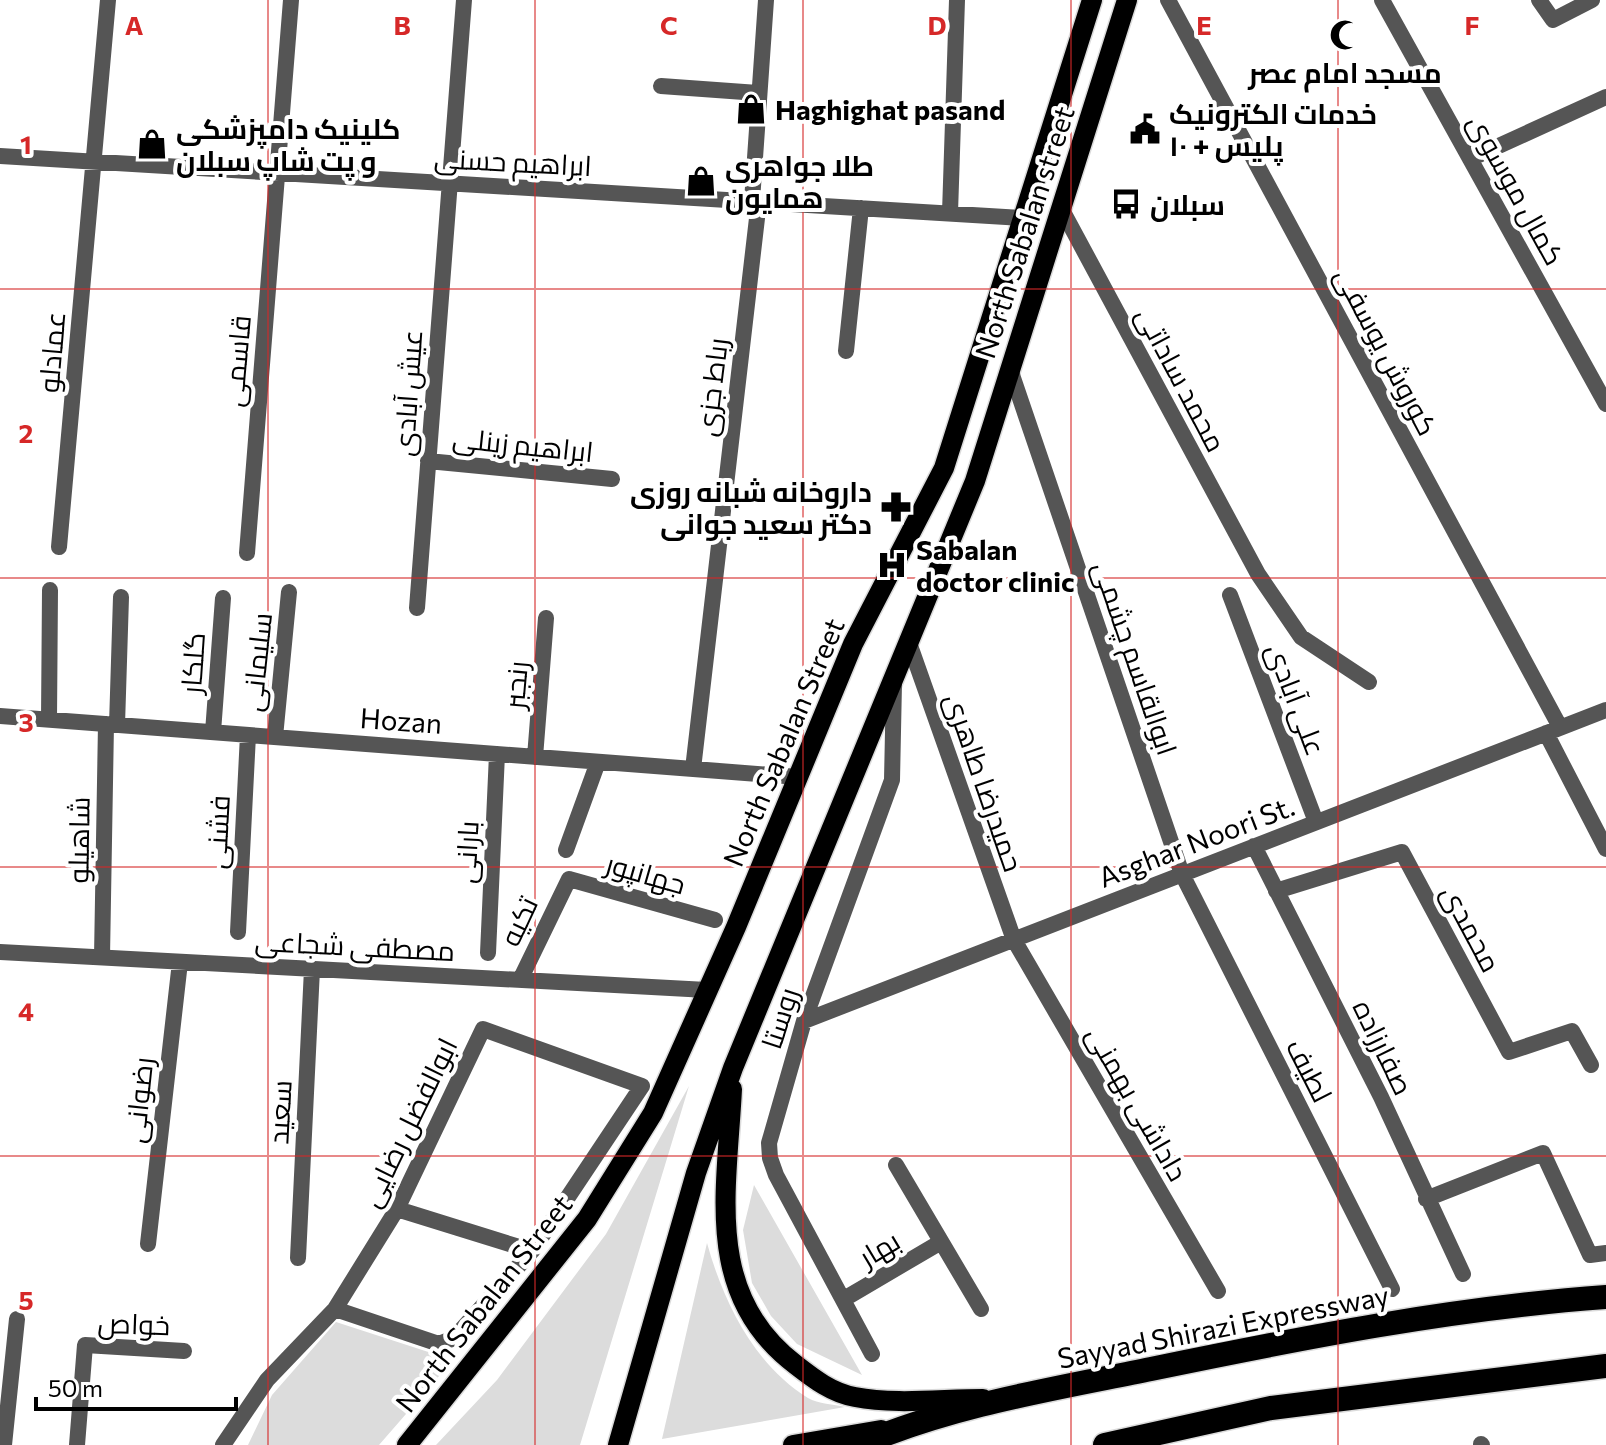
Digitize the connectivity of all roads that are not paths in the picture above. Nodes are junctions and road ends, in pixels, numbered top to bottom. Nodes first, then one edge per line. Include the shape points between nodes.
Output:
1 (108, 0) edge
2 (291, 0) edge
3 (464, 0) edge
4 (766, 0) edge
5 (957, 0) edge
6 (1092, 0) edge
7 (1127, 0) edge
8 (1168, 0) edge
9 (1382, 0) edge
10 (1539, 0) edge
11 (1592, 0) edge
12 (661, 86) dead end
13 (758, 93) junction
14 (1606, 97) edge
15 (0, 156) edge
16 (1470, 159) junction
17 (94, 161) junction
18 (277, 172) junction
19 (449, 183) junction
20 (755, 201) junction
21 (861, 208) junction
22 (1061, 208) junction
23 (950, 213) junction
24 (1023, 218) junction
25 (1053, 232) junction
26 (846, 351) dead end
27 (1010, 369) junction
28 (1606, 404) edge
29 (428, 461) junction
30 (612, 479) dead end
31 (59, 547) dead end
32 (247, 553) dead end
33 (50, 590) dead end
34 (289, 592) dead end
35 (1230, 595) dead end
36 (121, 597) dead end
37 (223, 598) dead end
38 (417, 608) dead end
39 (546, 618) dead end
40 (908, 640) junction
41 (1369, 682) dead end
42 (894, 683) junction
43 (1606, 710) edge
44 (0, 716) edge
45 (49, 719) junction
46 (112, 724) junction
47 (1553, 730) junction
48 (213, 732) junction
49 (248, 735) junction
50 (275, 737) junction
51 (497, 754) junction
52 (535, 757) junction
53 (598, 762) junction
54 (693, 769) junction
55 (798, 777) junction
56 (1316, 822) junction
57 (1254, 846) junction
58 (1606, 849) edge
59 (566, 850) dead end
60 (1182, 874) junction
61 (564, 884) joint
62 (1276, 891) junction
63 (715, 920) dead end
64 (238, 932) dead end
65 (1014, 940) junction
66 (0, 952) edge
67 (488, 953) dead end
68 (102, 957) junction
69 (180, 962) junction
70 (312, 969) junction
71 (520, 980) junction
72 (707, 990) junction
73 (804, 1021) junction
74 (1591, 1065) dead end
75 (733, 1068) junction
76 (896, 1165) dead end
77 (1426, 1199) junction
78 (397, 1209) junction
79 (941, 1242) junction
80 (148, 1244) dead end
81 (532, 1251) junction
82 (1606, 1253) edge
83 (298, 1258) dead end
84 (1463, 1274) dead end
85 (1392, 1289) dead end
86 (1218, 1291) dead end
87 (1606, 1297) edge
88 (844, 1299) junction
89 (335, 1309) junction
90 (981, 1309) dead end
91 (17, 1319) dead end
92 (184, 1351) dead end
93 (872, 1354) dead end
94 (1606, 1366) edge
95 (1007, 1399) junction
96 (905, 1426) junction
97 (4, 1445) edge
98 (77, 1445) edge
99 (223, 1445) edge
100 (407, 1445) edge
101 (618, 1445) edge
102 (793, 1445) edge
103 (859, 1445) edge
104 (1105, 1445) edge

1 - 17 street, عمادلو
2 - 18 street, قاسمی
3 - 19 street, عیش آبادی
4 - 13 street, رباط جزی
5 - 23 street
6 - 24 main road, North Sabalan Street
7 - 22 main road, North Sabalan street
8 - 47 street, کوروش یوسفی
9 - 16 street, کمال موسوی
10 - 11 street via 1553,20
12 - 13 street
13 - 20 street, رباط جزی
14 - 16 street
15 - 17 street, ابراهیم حسنی
16 - 28 street, کمال موسوی
17 - 18 street, ابراهیم حسنی
17 - 31 street, عمادلو
18 - 19 street, ابراهیم حسنی
18 - 32 street, قاسمی
19 - 20 street, ابراهیم حسنی
19 - 29 street, عیش آبادی
20 - 21 street, ابراهیم حسنی
20 - 54 street, رباط جزی
21 - 23 street, ابراهیم حسنی
21 - 26 street
22 - 25 main road, North Sabalan street
22 - 41 street, محمد ساداتی via 1258,574 1301,637
23 - 24 street, ابراهیم حسنی
24 - 25 main road
24 - 55 main road, North Sabalan Street via 944,468 853,644
25 - 27 main road, North Sabalan street
27 - 40 main road, North Sabalan street via 975,481
27 - 60 street, ابوالقاسم چشمی
29 - 30 street, ابراهیم زینلی
29 - 38 street, عیش آبادی
33 - 45 street
34 - 50 street, سلیمانی
35 - 56 street, علی آبادی
36 - 46 street, شاهیلو
37 - 48 street, گلکار
39 - 52 street, رنجبر
40 - 42 main road, North Sabalan street
40 - 65 street, حمیدرضا طاهری
42 - 73 street, روستا via 892,780
42 - 75 main road, North Sabalan street
43 - 47 street, Asghar Noori St.
44 - 45 street, Hozan
45 - 46 street, Hozan
46 - 48 street, Hozan
46 - 68 street, شاهیلو
47 - 56 street, Asghar Noori St.
47 - 58 street, کوروش یوسفی
48 - 49 street, Hozan
49 - 50 street, Hozan
49 - 64 street, فشنی
50 - 51 street, Hozan
51 - 52 street, Hozan
51 - 67 street, بارانی
52 - 53 street, Hozan
53 - 54 street, Hozan
53 - 59 street
54 - 55 street, Hozan
55 - 72 main road, North Sabalan Street
56 - 57 street, Asghar Noori St.
57 - 60 street, Asghar Noori St.
57 - 62 street, صفارزاده
60 - 65 street, Asghar Noori St.
60 - 85 street, لطیف
61 - 63 street, جهانپور via 575,879
61 - 71 street, تکیه
62 - 74 street, محمدی via 1402,852 1509,1052 1572,1031
62 - 77 street, صفارزاده via 1381,1097
65 - 73 street, Asghar Noori St.
65 - 86 street, داداشی بهمنی
66 - 68 street, مصطفی شجاعی
68 - 69 street, مصطفی شجاعی
69 - 70 street, مصطفی شجاعی
69 - 80 street, رضوانی
70 - 71 street, مصطفی شجاعی
70 - 83 street, سعید
71 - 72 street, مصطفی شجاعی
72 - 100 main road, North Sabalan Street via 653,1113 587,1219
73 - 88 street, روستا via 769,1143 770,1158
75 - 95 main road via 728,1254 735,1286 773,1348 822,1384 851,1396 880,1401
75 - 101 main road, North Sabalan street via 662,1281
76 - 79 street
77 - 82 street via 1543,1153 1590,1255
77 - 84 street, صفارزاده
78 - 81 street
78 - 81 street, ابوالفضل رضایی via 483,1029 642,1086
78 - 89 street, ابوالفضل رضایی
79 - 88 street, بهار
79 - 90 street
81 - 89 street, ابوالفضل رضایی via 454,1338 439,1344
87 - 95 highway, Sayyad Shirazi Expressway via 1395,1323
88 - 93 street, روستا
89 - 99 street, ابوالفضل رضایی via 267,1380
91 - 97 street
92 - 98 street, خواص via 85,1345
94 - 104 highway via 1271,1408
95 - 96 highway, Sayyad Shirazi Expressway
96 - 102 main road
96 - 103 highway, Sayyad Shirazi Expressway

